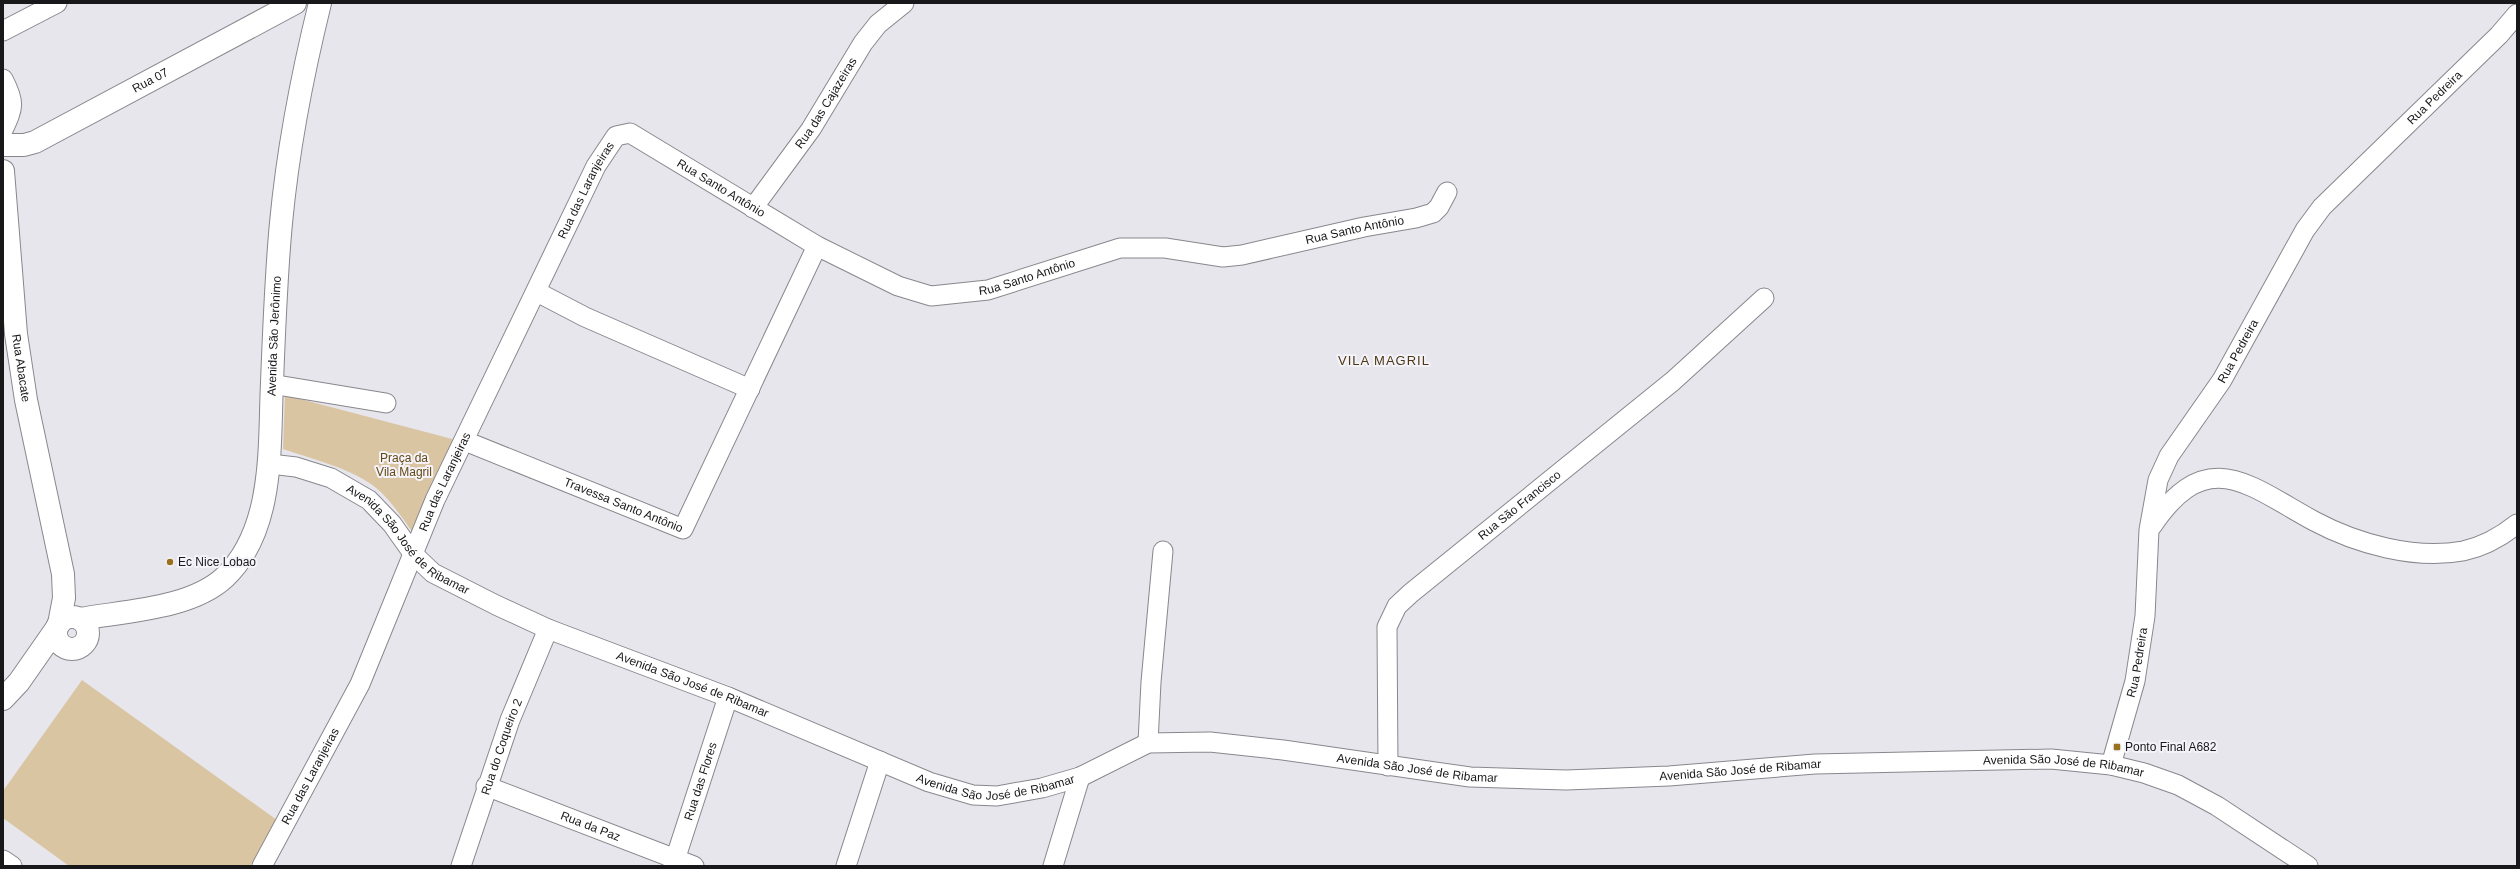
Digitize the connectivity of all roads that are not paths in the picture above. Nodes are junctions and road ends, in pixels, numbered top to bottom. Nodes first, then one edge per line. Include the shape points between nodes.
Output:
1 (57, 3) edge
2 (295, 3) edge
3 (320, 3) edge
4 (904, 3) edge
5 (2517, 14) edge
6 (3, 31) edge
7 (3, 79) edge
8 (3, 130) edge
9 (630, 133) joint
10 (3, 145) edge
11 (3, 171) edge
12 (1447, 192) dead end
13 (753, 208) junction
14 (817, 246) junction
15 (537, 292) junction
16 (1764, 298) dead end
17 (271, 384) junction
18 (750, 389) junction
19 (386, 404) dead end
20 (465, 440) junction
21 (270, 464) junction
22 (2517, 524) edge
23 (2149, 530) junction
24 (1163, 551) dead end
25 (414, 555) junction
26 (146, 608) junction
27 (68, 622) junction
28 (548, 629) junction
29 (80, 647) junction
30 (19, 682) junction
31 (728, 697) junction
32 (3, 699) edge
33 (1148, 743) junction
34 (880, 761) junction
35 (2111, 765) junction
36 (1388, 766) junction
37 (1080, 777) junction
38 (486, 786) junction
39 (3, 860) edge
40 (675, 862) edge
41 (12, 866) edge
42 (262, 866) edge
43 (461, 866) edge
44 (694, 866) edge
45 (846, 866) edge
46 (1053, 866) edge
47 (2308, 866) edge

1 - 6 street
2 - 10 main road, Rua 07 via 35,142
3 - 17 main road, Avenida São Jerônimo via 299,91 288,158 281,224
4 - 13 street, Rua das Cajazeiras via 878,24 863,43 811,129
5 - 23 street, Rua Pedreira via 2494,40 2322,207 2305,230 2222,380 2169,456 2158,480
7 - 8 street via 10,91 13,107
9 - 13 street, Rua Santo Antônio
9 - 15 street, Rua das Laranjeiras via 616,136 606,149
11 - 27 main road, Rua Abacate via 16,334 26,400 61,561
12 - 14 street, Rua Santo Antônio via 1433,213 1264,251 1223,257 1165,248 1120,248 988,290 954,295 931,296 898,286
13 - 14 street, Rua Santo Antônio
14 - 18 street, Travessa Santo Antônio
15 - 18 street via 585,317
15 - 20 street, Rua das Laranjeiras
16 - 36 street, Rua São Francisco via 1673,381 1397,606 1387,627
17 - 19 street
17 - 21 main road, Avenida São Jerônimo
18 - 20 street, Travessa Santo Antônio via 683,529
20 - 25 street, Rua das Laranjeiras via 435,500
21 - 25 street, Avenida São José de Ribamar via 296,467 331,478 369,500 392,524
21 - 26 main road, Avenida São Jerônimo via 252,538 238,561 209,589 181,601
22 - 23 street via 2494,539 2464,551 2416,552 2361,540 2337,531 2314,521 2268,493 2230,479 2211,480 2190,486 2164,509
23 - 35 street, Rua Pedreira via 2145,616 2135,681
24 - 33 street
25 - 28 street, Avenida São José de Ribamar via 433,573
25 - 42 street, Rua das Laranjeiras via 360,684
26 - 27 main road, Avenida São Jerônimo
26 - 29 main road, Avenida São Jerônimo via 115,621
27 - 29 main road via 88,630
27 - 29 main road via 57,640 60,644
27 - 30 main road, Avenida São Jerônimo
28 - 31 street, Avenida São José de Ribamar
28 - 38 street, Rua do Coqueiro 2
29 - 30 main road, Avenida São Jerônimo via 55,659
30 - 32 main road, Avenida São Jerônimo
31 - 34 street, Avenida São José de Ribamar
31 - 40 street, Rua das Flores
33 - 36 street, Avenida São José de Ribamar via 1210,742
33 - 37 street, Avenida São José de Ribamar
34 - 37 street, Avenida São José de Ribamar via 950,790 972,795 1016,794
34 - 45 street
35 - 36 street, Avenida São José de Ribamar via 2052,759 1815,764 1669,776 1566,780 1470,777
35 - 47 street, Avenida São José de Ribamar via 2144,773 2185,789 2218,806
37 - 46 street
38 - 40 street, Rua da Paz
38 - 43 street, Rua do Coqueiro 2
39 - 41 street
40 - 44 street, Rua da Paz

